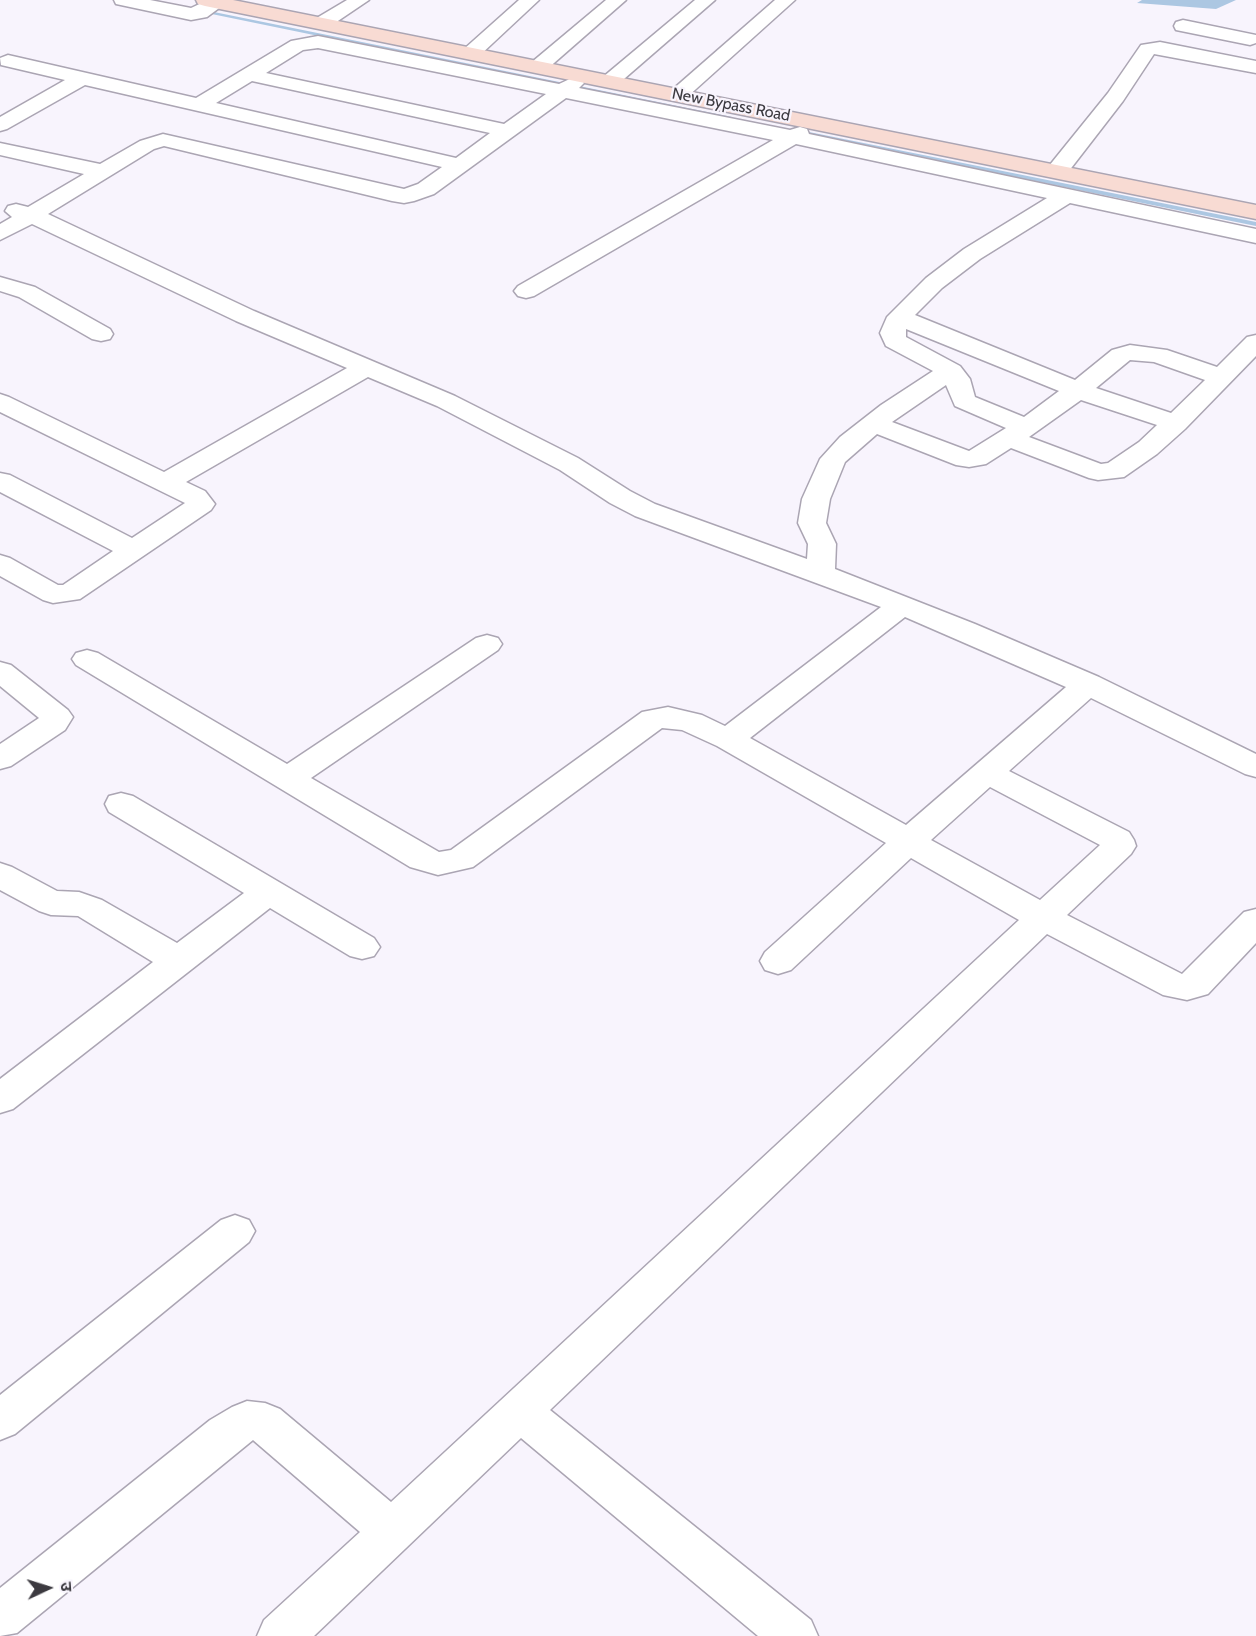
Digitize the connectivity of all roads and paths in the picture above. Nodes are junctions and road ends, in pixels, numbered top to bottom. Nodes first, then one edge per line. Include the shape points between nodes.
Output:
1 (123, 0) edge
2 (360, 0) edge
3 (530, 0) edge
4 (617, 0) edge
5 (706, 0) edge
6 (786, 0) edge
7 (210, 5) edge
8 (322, 23) junction
9 (1183, 26) dead end
10 (1253, 37) edge
11 (471, 53) junction
12 (1220, 60) junction
13 (8, 61) dead end
14 (539, 66) junction
15 (1256, 67) edge
16 (250, 75) junction
17 (81, 79) junction
18 (610, 81) junction
19 (572, 85) junction
20 (679, 94) junction
21 (200, 104) junction
22 (698, 110) junction
23 (0, 125) edge
24 (508, 131) junction
25 (804, 131) junction
26 (0, 150) edge
27 (460, 165) junction
28 (1057, 171) junction
29 (105, 172) junction
30 (1067, 195) junction
31 (0, 207) edge
32 (1256, 212) edge
33 (32, 215) junction
34 (0, 234) edge
35 (1256, 236) edge
36 (0, 284) edge
37 (526, 291) dead end
38 (899, 317) junction
39 (101, 334) dead end
40 (1256, 342) edge
41 (366, 368) junction
42 (951, 370) junction
43 (1221, 377) junction
44 (925, 386) junction
45 (1078, 390) junction
46 (964, 401) junction
47 (0, 402) edge
48 (1176, 423) junction
49 (874, 424) junction
50 (1019, 433) junction
51 (0, 481) edge
52 (166, 482) junction
53 (135, 551) junction
54 (0, 564) edge
55 (820, 574) junction
56 (902, 605) junction
57 (487, 644) dead end
58 (87, 659) dead end
59 (0, 671) edge
60 (1088, 684) junction
61 (728, 740) junction
62 (0, 759) edge
63 (1256, 767) edge
64 (987, 773) junction
65 (288, 778) junction
66 (121, 804) dead end
67 (909, 841) junction
68 (0, 875) edge
69 (268, 892) junction
70 (1042, 917) junction
71 (1256, 921) edge
72 (362, 947) dead end
73 (178, 960) junction
74 (778, 961) dead end
75 (0, 1099) edge
76 (235, 1231) dead end
77 (519, 1411) junction
78 (0, 1421) edge
79 (392, 1531) junction
80 (0, 1617) edge
81 (281, 1636) edge
82 (795, 1636) edge

1 - 7 street via 191,14
2 - 8 street
3 - 11 street
4 - 14 street
5 - 18 street
6 - 20 street
7 - 8 main road, New Bypass Road
8 - 11 main road, New Bypass Road
9 - 10 street
10 - 12 street
11 - 14 main road, New Bypass Road
12 - 15 street
12 - 28 street via 1148,49 1116,98
13 - 17 street
14 - 19 main road, New Bypass Road
16 - 19 street via 311,41
16 - 21 street
16 - 24 street
17 - 21 street
17 - 23 street
18 - 19 main road, New Bypass Road
18 - 20 main road, New Bypass Road
19 - 22 street
19 - 24 street
20 - 22 main road, New Bypass Road
21 - 27 street
22 - 25 street
22 - 25 main road, New Bypass Road
24 - 27 street
25 - 28 main road, New Bypass Road
25 - 30 street
25 - 37 street
26 - 29 street
27 - 29 street via 426,189 404,196 163,140 147,145
28 - 32 main road, New Bypass Road
29 - 33 street
30 - 35 street
30 - 38 street via 972,254
31 - 33 street
33 - 34 street
33 - 41 street via 245,316
36 - 39 street via 27,292
38 - 42 street via 892,333 895,341
38 - 45 street
40 - 43 street
41 - 52 street
41 - 55 street via 456,406 569,464 645,510
42 - 44 street
42 - 46 street
43 - 45 street via 1158,355 1130,352
43 - 48 street
44 - 46 street
44 - 49 street
45 - 48 street
45 - 50 street
46 - 50 street
47 - 52 street
48 - 50 street via 1122,467 1108,472 1098,472
49 - 50 street via 969,459
49 - 55 street via 833,459 816,499 812,523 822,544
51 - 53 street
52 - 53 street via 201,504
53 - 54 street via 65,594 53,594
55 - 56 street
56 - 60 street
56 - 61 street
57 - 65 street
58 - 65 street
59 - 62 street via 57,717 54,723
60 - 63 street
60 - 64 street
61 - 65 street via 686,721 653,718 461,859 438,864 422,859
61 - 67 street
64 - 67 street
64 - 70 street via 1117,840 1116,850
66 - 69 street
67 - 70 street
67 - 74 street
68 - 73 street via 51,903 90,908
69 - 72 street
69 - 73 street
70 - 71 street via 1176,986 1187,987 1195,985
70 - 77 street
73 - 75 street
76 - 78 street
77 - 79 street
77 - 82 street
79 - 80 street via 265,1422 247,1420
79 - 81 street

